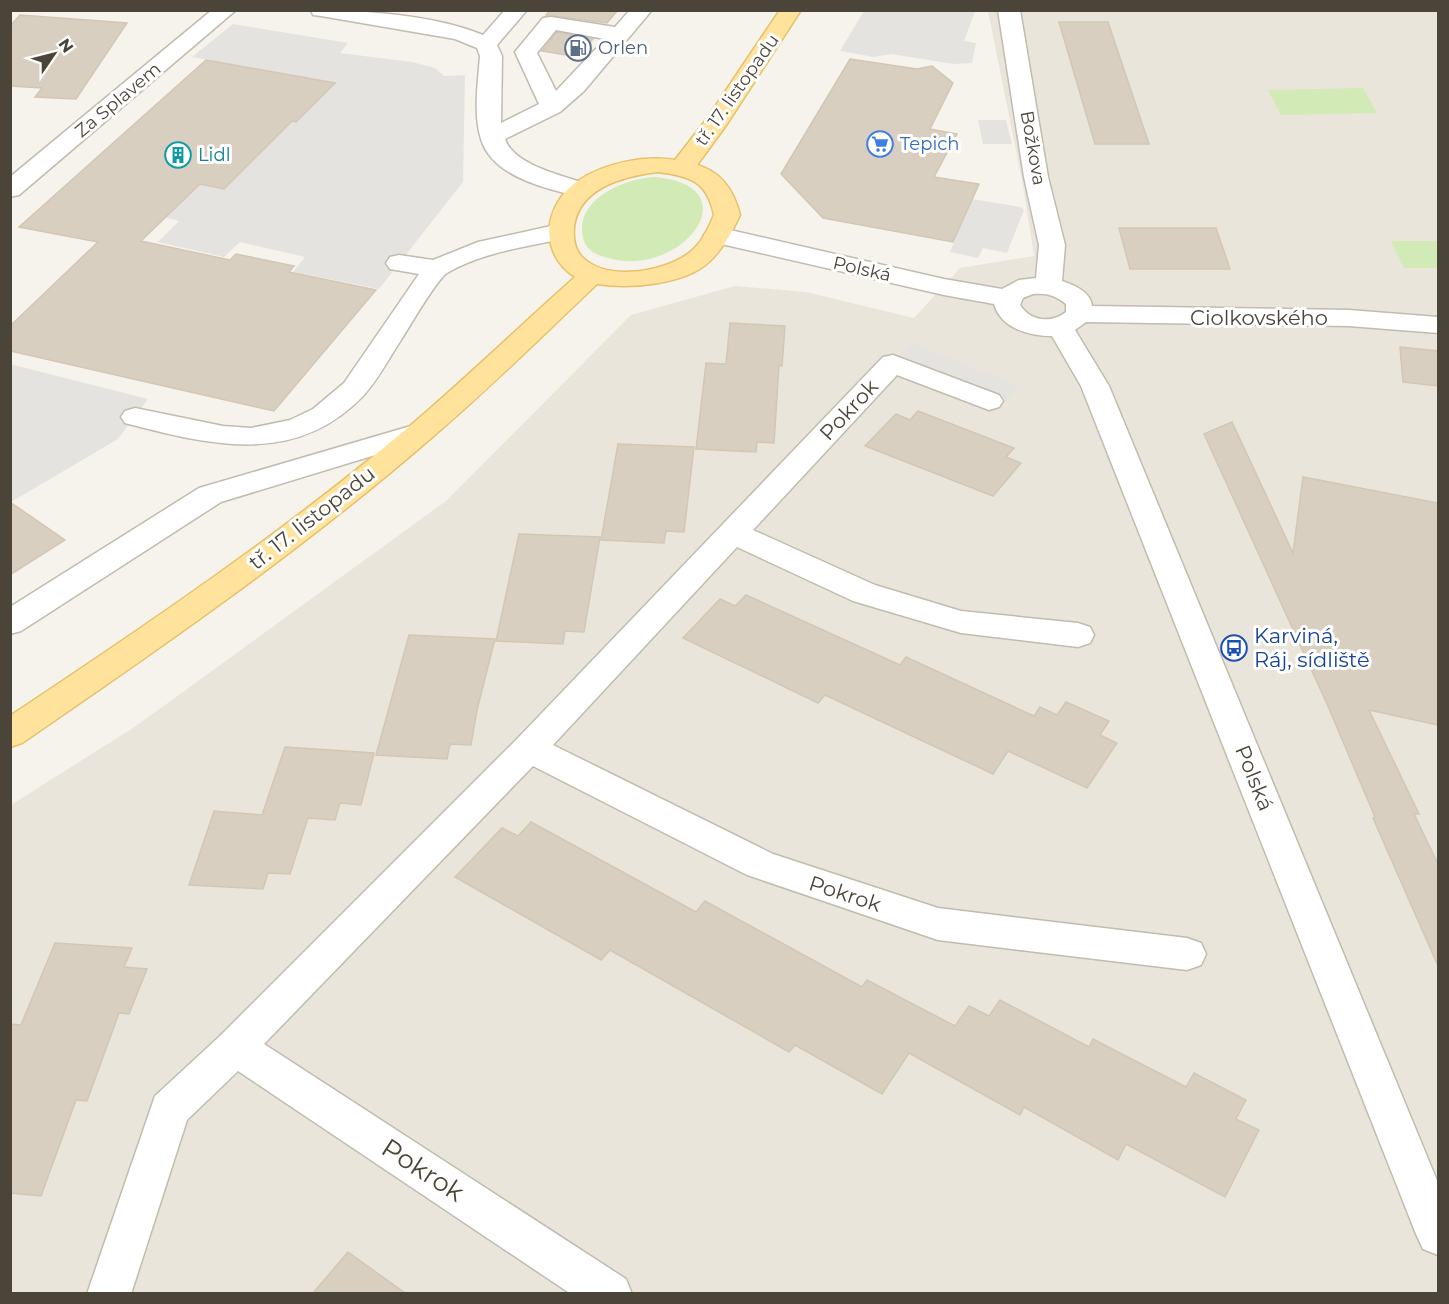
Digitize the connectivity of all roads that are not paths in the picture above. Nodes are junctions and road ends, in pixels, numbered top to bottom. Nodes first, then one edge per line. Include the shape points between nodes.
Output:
1 (226, 10) edge
2 (321, 10) edge
3 (517, 10) edge
4 (642, 10) edge
5 (791, 10) edge
6 (1009, 10) edge
7 (621, 35) junction
8 (486, 44) junction
9 (552, 108) junction
10 (491, 137) junction
11 (682, 168) junction
12 (10, 190) edge
13 (581, 190) junction
14 (560, 232) junction
15 (717, 236) junction
16 (399, 263) dead end
17 (436, 267) junction
18 (591, 275) junction
19 (1048, 286) junction
20 (1008, 298) junction
21 (1070, 320) junction
22 (1438, 325) edge
23 (989, 401) dead end
24 (135, 417) dead end
25 (421, 432) junction
26 (734, 533) junction
27 (10, 623) edge
28 (1078, 635) dead end
29 (10, 734) edge
30 (529, 748) junction
31 (1187, 954) dead end
32 (235, 1047) junction
33 (1427, 1178) edge
34 (1438, 1234) edge
35 (110, 1293) edge
36 (610, 1293) edge

1 - 12 street, Za Splavem
2 - 8 street via 460,33
3 - 8 street
4 - 7 street
5 - 11 main road, tř. 17. listopadu
6 - 19 street, Božkova via 1036,177 1052,244
7 - 9 street
7 - 9 street via 551,23 526,52
8 - 10 street via 491,56
9 - 10 street
10 - 13 street via 500,154 518,166
11 - 13 main road via 658,165 626,170
11 - 15 main road via 710,180 722,194 727,215
13 - 14 main road via 566,207
14 - 17 street via 487,247
14 - 18 main road via 562,247 571,262
15 - 18 main road via 697,259 662,274 635,278
15 - 20 street, Polská
16 - 17 street
17 - 24 street via 354,389 323,415 298,428 251,437
18 - 25 main road, tř. 17. listopadu
19 - 20 street via 1019,289
19 - 21 street, Polská via 1074,297 1081,308
20 - 21 street, Ciolkovského via 1009,312 1025,323 1048,328
21 - 22 street, Ciolkovského via 1390,319
21 - 33 street, Polská
23 - 26 street, Pokrok via 893,363
25 - 27 street via 210,495
25 - 29 main road, tř. 17. listopadu via 232,580
26 - 28 street via 864,593 961,622
26 - 30 street, Pokrok
30 - 31 street, Pokrok via 760,865 938,924
30 - 32 street, Pokrok
32 - 35 street, Pokrok via 170,1109
32 - 36 street, Pokrok
33 - 34 street, Polská

